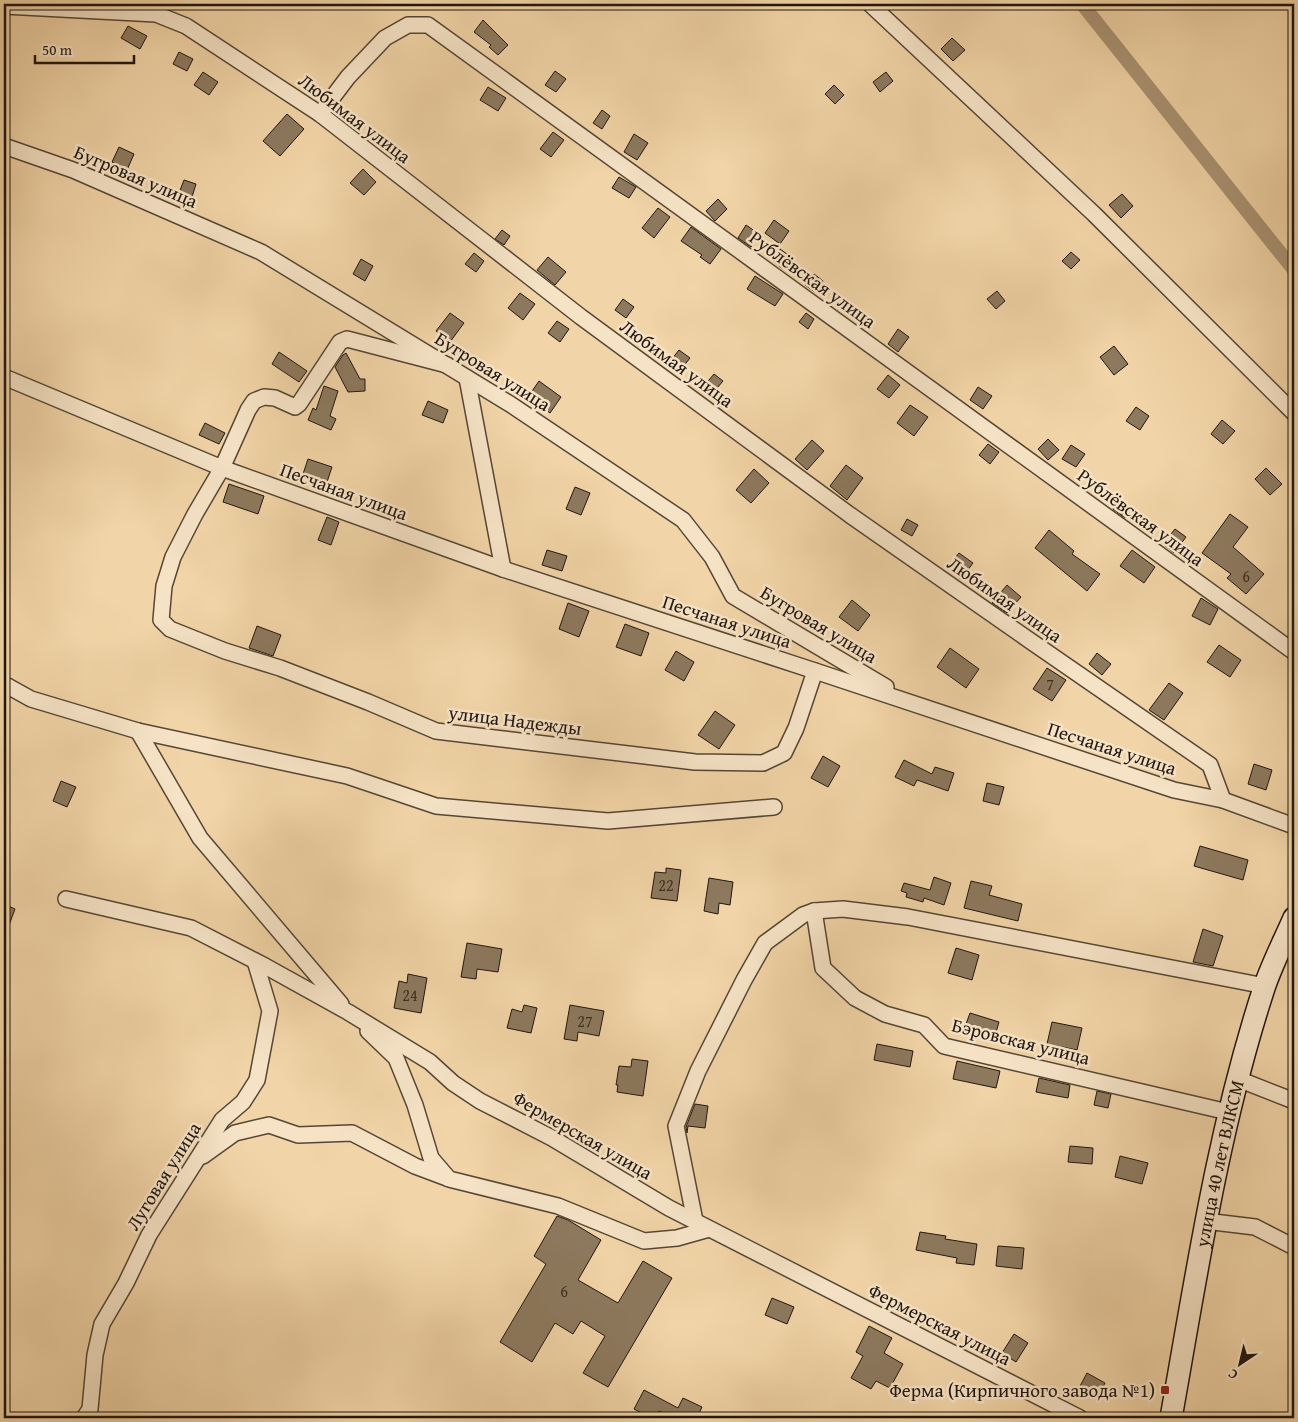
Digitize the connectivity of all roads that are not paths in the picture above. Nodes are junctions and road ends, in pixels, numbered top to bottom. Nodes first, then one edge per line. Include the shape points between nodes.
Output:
1 (870, 4) edge
2 (4, 6) edge
3 (320, 114) junction
4 (4, 146) edge
5 (447, 365) junction
6 (4, 377) edge
7 (467, 378) junction
8 (1294, 412) edge
9 (222, 468) junction
10 (503, 569) junction
11 (1294, 652) edge
12 (815, 670) junction
13 (4, 684) edge
14 (911, 702) junction
15 (138, 731) junction
16 (1223, 800) junction
17 (774, 807) dead end
18 (1294, 826) edge
19 (66, 899) dead end
20 (814, 911) junction
21 (1294, 918) edge
22 (256, 961) junction
23 (1265, 986) junction
24 (348, 1012) junction
25 (1238, 1080) junction
26 (1294, 1101) edge
27 (1228, 1112) junction
28 (196, 1161) junction
29 (449, 1179) junction
30 (1205, 1221) junction
31 (695, 1222) junction
32 (709, 1229) junction
33 (1294, 1247) edge
34 (84, 1418) edge
35 (1080, 1418) edge
36 (1171, 1418) edge

1 - 8 street via 1094,214
2 - 3 street, Любимая улица via 156,14 186,26
3 - 11 street, Рублёвская улица via 348,77 385,38 408,25 428,25
3 - 16 street, Любимая улица via 581,317 842,509 1210,765
4 - 5 street, Бугровая улица via 73,170 261,252
5 - 7 street, Бугровая улица
5 - 9 street via 347,339 340,342 295,407 275,398 264,397 254,401
6 - 9 street, Песчаная улица
7 - 10 street
7 - 14 street, Бугровая улица via 683,520 712,557 734,596
9 - 10 street, Песчаная улица
9 - 12 street, улица Надежды via 173,557 164,586 162,620 170,629 280,668 436,731 695,762 763,763 784,752 796,728
10 - 12 street, Песчаная улица
12 - 14 street, Песчаная улица
13 - 15 street via 31,699
14 - 16 street, Песчаная улица via 1174,790
15 - 17 street via 347,776 436,806 608,821
15 - 24 street via 200,838
16 - 18 street
19 - 22 street, Фермерская улица via 191,928
20 - 23 street via 843,910 908,917
20 - 27 street, Бэровская улица via 823,968 855,998 885,1014 924,1026 944,1046
20 - 31 street via 802,915 765,943 698,1071 676,1126
21 - 23 street, улица 40 лет ВЛКСМ
22 - 24 street, Фермерская улица
22 - 28 street, Луговая улица via 270,1011 257,1080 242,1102 222,1120
23 - 25 street, улица 40 лет ВЛКСМ
24 - 29 street via 396,1058 431,1158
24 - 31 street, Фермерская улица via 430,1062 452,1083 480,1101 552,1138
25 - 26 street
25 - 27 street, улица 40 лет ВЛКСМ
27 - 30 street, улица 40 лет ВЛКСМ
28 - 29 street via 235,1133 269,1126 298,1136 352,1133 415,1166
28 - 34 street, Луговая улица via 149,1235 102,1324 94,1355 90,1410
29 - 32 street via 558,1206 644,1241 677,1238
30 - 33 street via 1255,1228
30 - 36 street, улица 40 лет ВЛКСМ
31 - 32 street, Фермерская улица
32 - 35 street, Фермерская улица

